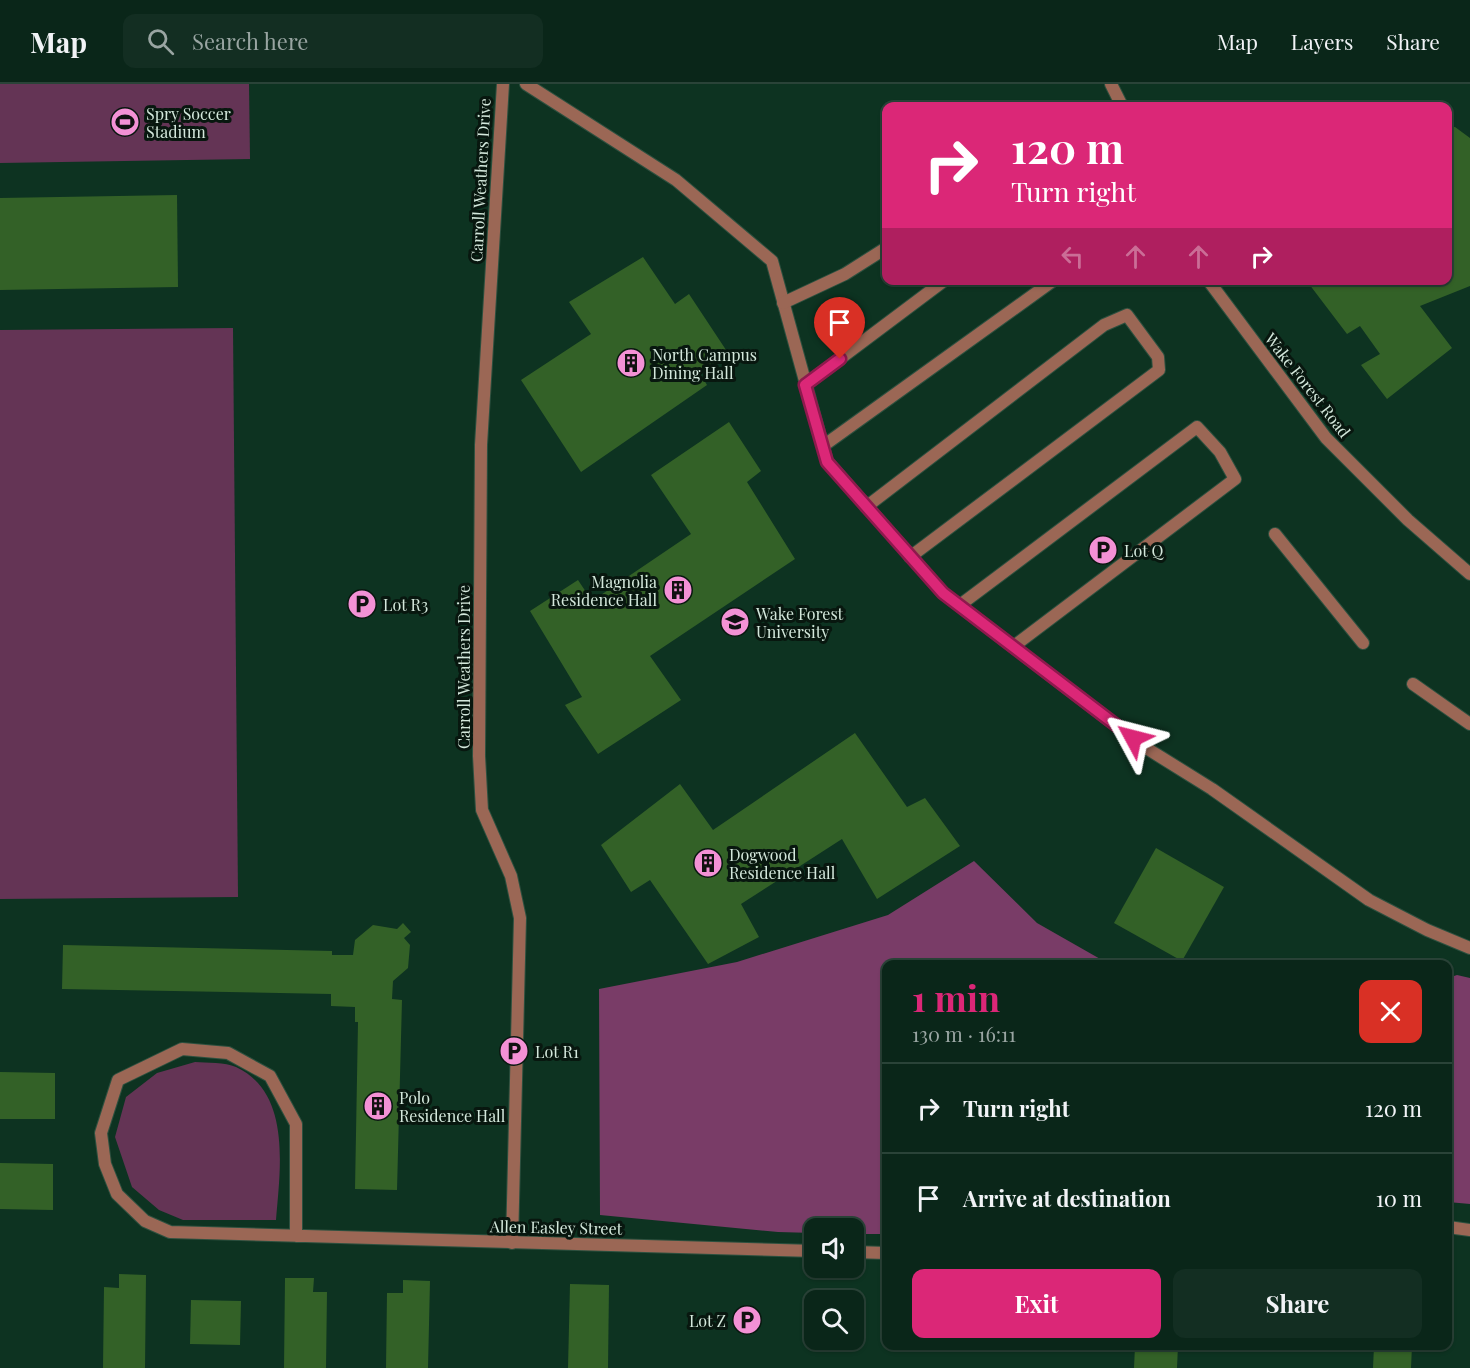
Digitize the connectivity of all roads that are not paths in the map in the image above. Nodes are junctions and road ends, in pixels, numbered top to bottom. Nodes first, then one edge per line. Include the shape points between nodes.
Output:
1 (503, 84) edge
2 (526, 84) edge
3 (1111, 84) edge
4 (1120, 102) edge
5 (882, 251) edge
6 (938, 285) edge
7 (1047, 285) edge
8 (1213, 285) edge
9 (783, 303) junction
10 (805, 385) junction
11 (823, 447) junction
12 (866, 507) junction
13 (1275, 534) dead end
14 (910, 557) junction
15 (1470, 574) edge
16 (960, 605) junction
17 (1363, 643) dead end
18 (1014, 645) junction
19 (1413, 684) dead end
20 (1470, 724) edge
21 (1470, 948) edge
22 (1452, 1228) edge
23 (1470, 1230) edge
24 (296, 1236) junction
25 (512, 1243) junction
26 (804, 1251) edge
27 (864, 1252) edge
28 (882, 1253) edge

1 - 25 street, Carroll Weathers Drive via 481,445 479,756 482,810 511,876 520,918
2 - 9 street via 676,180 772,261
3 - 4 street
5 - 9 street
6 - 10 street
7 - 11 street
8 - 15 street, Wake Forest Road via 1326,438 1408,520
9 - 10 street
10 - 11 street
11 - 12 street via 827,462
12 - 14 street
12 - 14 street via 1104,325 1127,315 1158,357 1159,370
13 - 17 street
14 - 16 street via 943,593
16 - 18 street
16 - 18 street via 1197,427 1220,452 1235,479
18 - 21 street via 1143,746 1212,789 1370,900
19 - 20 street
22 - 23 street
24 - 24 street, Allen Easley Street via 297,1124 270,1076 228,1053 182,1049 118,1080 101,1133 105,1164 117,1194 145,1221 170,1232
24 - 25 street, Allen Easley Street
25 - 26 street, Allen Easley Street
27 - 28 street

